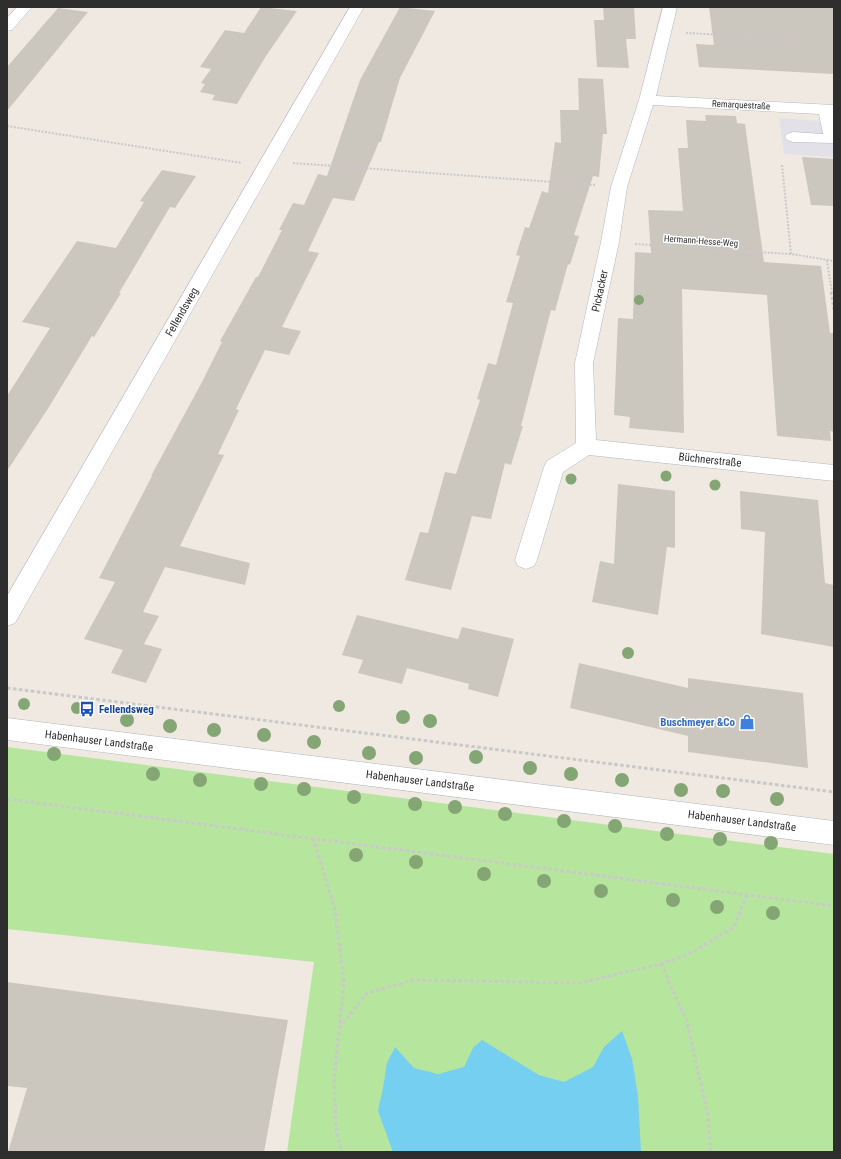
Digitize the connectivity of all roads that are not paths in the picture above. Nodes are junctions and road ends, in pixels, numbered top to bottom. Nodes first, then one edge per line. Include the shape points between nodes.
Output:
1 (25, 7) edge
2 (358, 7) edge
3 (670, 7) edge
4 (7, 27) edge
5 (647, 100) junction
6 (830, 110) edge
7 (793, 137) dead end
8 (833, 139) edge
9 (586, 447) junction
10 (834, 473) edge
11 (526, 560) dead end
12 (7, 616) edge
13 (7, 729) edge
14 (834, 833) edge

1 - 4 street
2 - 12 street, Fellendsweg
3 - 5 street, Pickacker
5 - 6 street, Remarquestraße
5 - 9 street, Pickacker via 619,187 584,362
6 - 8 street
7 - 8 street
9 - 10 street, Büchnerstraße
9 - 11 street via 554,467
13 - 14 street, Habenhauser Landstraße

